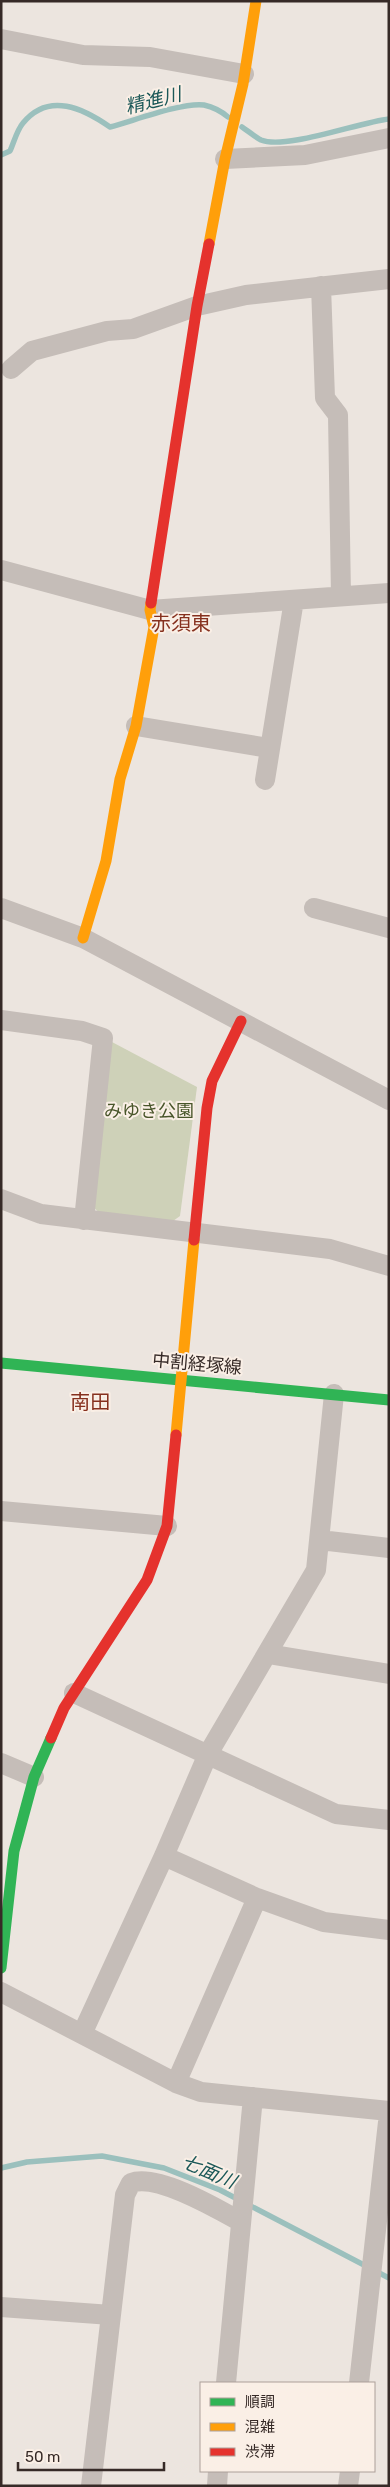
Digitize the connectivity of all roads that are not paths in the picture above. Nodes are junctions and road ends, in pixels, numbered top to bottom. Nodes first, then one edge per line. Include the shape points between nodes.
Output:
1 (256, 1) edge
2 (1, 39) edge
3 (244, 74) junction
4 (389, 138) edge
5 (225, 159) junction
6 (389, 279) edge
7 (321, 286) junction
8 (197, 306) junction
9 (11, 369) dead end
10 (1, 570) edge
11 (389, 593) edge
12 (341, 596) junction
13 (294, 600) junction
14 (150, 610) junction
15 (136, 726) junction
16 (269, 748) junction
17 (265, 780) dead end
18 (1, 908) edge
19 (314, 908) dead end
20 (389, 928) edge
21 (83, 938) junction
22 (1, 1020) edge
23 (241, 1021) junction
24 (389, 1100) edge
25 (1, 1199) edge
26 (84, 1220) junction
27 (196, 1231) junction
28 (389, 1266) edge
29 (1, 1364) edge
30 (182, 1380) junction
31 (334, 1394) junction
32 (389, 1400) edge
33 (1, 1511) edge
34 (167, 1526) junction
35 (320, 1540) junction
36 (389, 1548) edge
37 (268, 1654) junction
38 (389, 1674) edge
39 (74, 1692) junction
40 (208, 1754) junction
41 (1, 1763) edge
42 (34, 1777) junction
43 (389, 1820) edge
44 (164, 1856) junction
45 (257, 1898) junction
46 (389, 1930) edge
47 (1, 1968) edge
48 (1, 1992) edge
49 (82, 2034) junction
50 (176, 2083) junction
51 (253, 2097) junction
52 (389, 2112) edge
53 (242, 2218) junction
54 (1, 2307) edge
55 (111, 2315) junction
56 (226, 2382) edge
57 (359, 2382) edge
58 (218, 2472) edge
59 (350, 2472) edge
60 (91, 2486) edge
61 (216, 2486) edge
62 (348, 2486) edge

1 - 3 street
2 - 3 street via 83,55 150,57
3 - 5 street
4 - 5 street via 305,155
5 - 8 street
6 - 7 street
7 - 8 street via 246,295
7 - 12 street via 325,398 338,415
8 - 9 street via 133,329 107,331 32,351
8 - 14 street
10 - 14 street
11 - 12 street
12 - 13 street
13 - 14 street
13 - 16 street
14 - 15 street via 154,627
15 - 16 street
15 - 21 street via 120,779 106,860
16 - 17 street
18 - 21 street
19 - 20 street
21 - 23 street
22 - 26 street via 82,1031 103,1038
23 - 24 street
23 - 27 street via 212,1080
25 - 26 street via 41,1214
26 - 27 street
27 - 28 street via 330,1249
27 - 30 street
29 - 30 street, 中割経塚線
30 - 31 street, 中割経塚線
30 - 34 street
31 - 32 street, 中割経塚線
31 - 35 street
33 - 34 street
34 - 39 street via 147,1580
35 - 36 street
35 - 37 street via 316,1570
37 - 38 street
37 - 40 street
39 - 40 street
39 - 42 street
40 - 43 street via 336,1814
40 - 44 street
41 - 42 street
42 - 47 street via 14,1851
44 - 45 street
44 - 49 street
45 - 46 street via 324,1922
45 - 50 street
48 - 49 street
49 - 50 street
50 - 51 street via 201,2092
51 - 52 street
51 - 53 street
52 - 57 street
53 - 55 street via 146,2180 132,2183 125,2195
53 - 56 street
54 - 55 street
55 - 60 street
58 - 61 street
59 - 62 street

